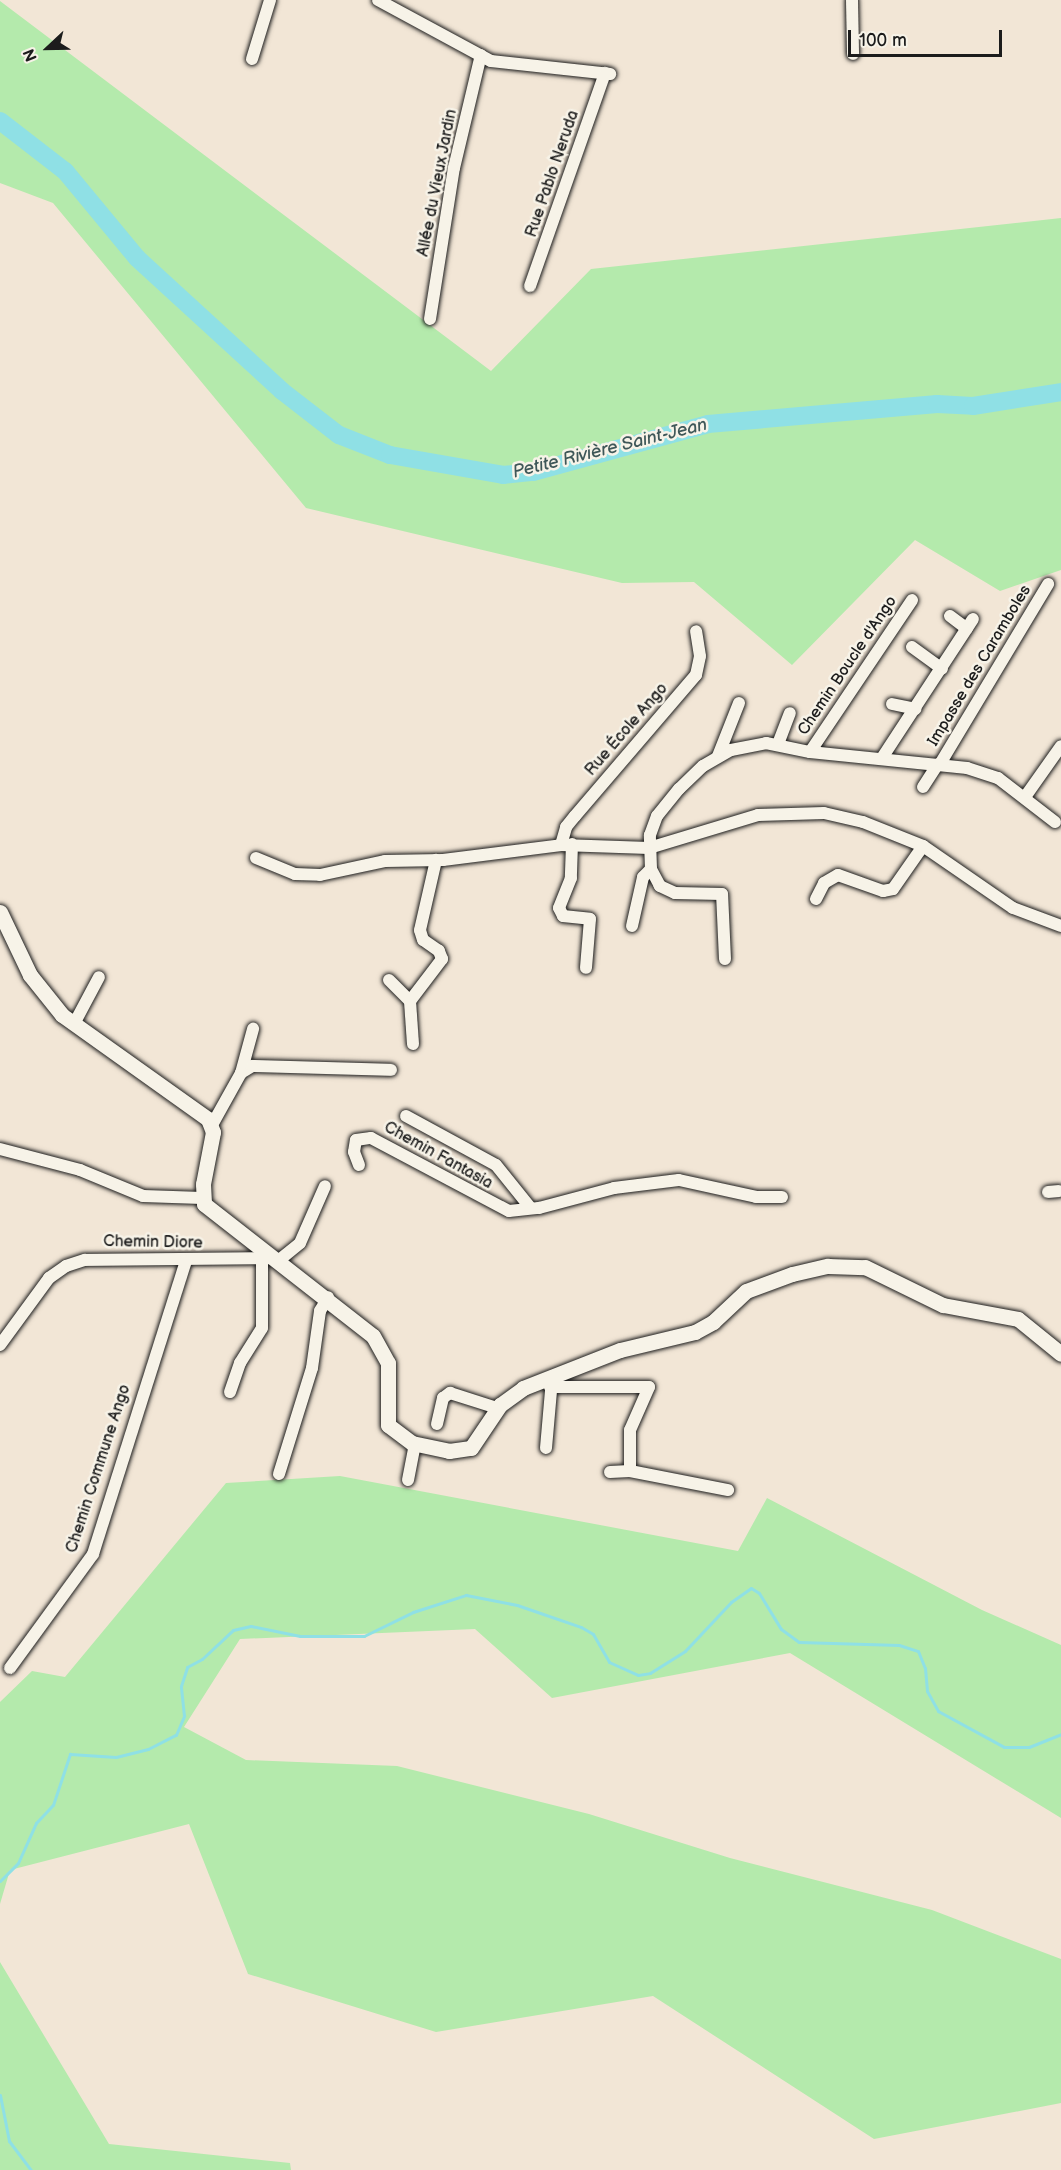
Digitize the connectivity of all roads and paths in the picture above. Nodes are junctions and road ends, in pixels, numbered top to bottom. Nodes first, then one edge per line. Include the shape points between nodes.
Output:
1 (270, 0) edge
2 (378, 0) edge
3 (852, 0) edge
4 (853, 54) dead end
5 (481, 55) junction
6 (252, 59) dead end
7 (530, 286) dead end
8 (430, 319) dead end
9 (1048, 584) dead end
10 (912, 600) dead end
11 (950, 616) dead end
12 (696, 631) dead end
13 (912, 647) dead end
14 (942, 669) junction
15 (739, 703) dead end
16 (892, 704) dead end
17 (915, 709) junction
18 (790, 712) dead end
19 (778, 744) junction
20 (1061, 746) edge
21 (810, 752) junction
22 (718, 756) junction
23 (882, 758) junction
24 (939, 764) junction
25 (923, 787) dead end
26 (1025, 796) junction
27 (1055, 822) dead end
28 (567, 845) junction
29 (923, 846) junction
30 (649, 848) junction
31 (256, 858) dead end
32 (436, 860) junction
33 (651, 869) junction
34 (816, 899) dead end
35 (0, 912) edge
36 (632, 926) dead end
37 (1061, 926) edge
38 (725, 959) dead end
39 (586, 968) dead end
40 (99, 977) dead end
41 (389, 980) dead end
42 (410, 1001) junction
43 (74, 1024) junction
44 (253, 1029) dead end
45 (413, 1044) dead end
46 (391, 1070) dead end
47 (242, 1073) junction
48 (406, 1116) dead end
49 (212, 1125) junction
50 (0, 1149) edge
51 (359, 1165) dead end
52 (325, 1186) dead end
53 (782, 1197) dead end
54 (202, 1198) junction
55 (529, 1206) junction
56 (271, 1260) junction
57 (186, 1261) junction
58 (328, 1297) junction
59 (0, 1345) edge
60 (1061, 1354) edge
61 (551, 1382) junction
62 (230, 1392) dead end
63 (497, 1408) junction
64 (437, 1424) dead end
65 (415, 1444) junction
66 (546, 1448) dead end
67 (630, 1471) junction
68 (610, 1472) dead end
69 (279, 1474) dead end
70 (408, 1480) dead end
71 (728, 1490) dead end
72 (10, 1668) dead end

1 - 6 street
2 - 5 street, Rue Pablo Neruda
3 - 4 street
5 - 7 street, Rue Pablo Neruda via 491,61 608,74
5 - 8 street, Allée du Vieux Jardin via 454,168
9 - 24 street, Impasse des Caramboles
10 - 21 street, Chemin Boucle d'Ango
11 - 14 street via 970,624
12 - 28 street, Rue École Ango via 700,656 696,675 566,827
13 - 14 street
14 - 17 street
15 - 22 street
16 - 17 street
17 - 23 street
18 - 19 street, Chemin Boucle d'Ango
19 - 21 street, Chemin Boucle d'Ango
19 - 22 street, Chemin Boucle d'Ango via 755,744
20 - 26 street
21 - 23 street, Chemin Boucle d'Ango
22 - 30 street, Chemin Boucle d'Ango via 703,765 662,808 652,826
23 - 24 street, Chemin Boucle d'Ango
24 - 25 street
24 - 26 street, Chemin Boucle d'Ango via 984,772
26 - 27 street, Chemin Boucle d'Ango
28 - 30 street
28 - 32 street
28 - 39 street, Rue École Ango via 571,878 559,908 563,916 590,919
29 - 30 street via 843,815 780,812 734,820
29 - 34 street via 893,889 883,891 838,875 824,883
29 - 37 street via 1013,908
30 - 33 street, Chemin Boucle d'Ango
31 - 32 street via 305,876 385,861
32 - 42 street via 420,930 423,940 439,951 442,959
33 - 36 street via 643,877
33 - 38 street via 667,890 722,894
35 - 43 street via 30,975 51,1003
40 - 43 street
41 - 42 street
42 - 45 street
43 - 49 street via 171,1089
44 - 47 street
46 - 47 street via 262,1064
47 - 49 street
48 - 55 street, Chemin Fantasia via 496,1165
49 - 54 street
50 - 54 street via 80,1170 144,1196
51 - 55 street, Chemin Fantasia via 356,1140 371,1138 500,1209
52 - 56 street via 300,1243
53 - 55 street, Chemin Fantasia via 756,1197 679,1180 614,1188 539,1208
54 - 56 street via 216,1216
56 - 57 street, Chemin Diore
56 - 58 street
56 - 62 street via 262,1328 240,1363
57 - 59 street, Chemin Diore via 107,1258 66,1266 34,1295
57 - 72 street, Chemin Commune Ango via 93,1554
58 - 65 street via 380,1344 388,1363 388,1425 402,1439
58 - 69 street via 320,1311 312,1368
60 - 61 street via 1018,1319 943,1305 878,1271 840,1265 767,1281 735,1298 714,1322 695,1332 620,1350
61 - 63 street via 523,1388
61 - 66 street
61 - 67 street via 649,1387 630,1430
63 - 64 street via 450,1393 443,1398
63 - 65 street via 471,1448 449,1451
65 - 70 street
67 - 68 street
67 - 71 street

